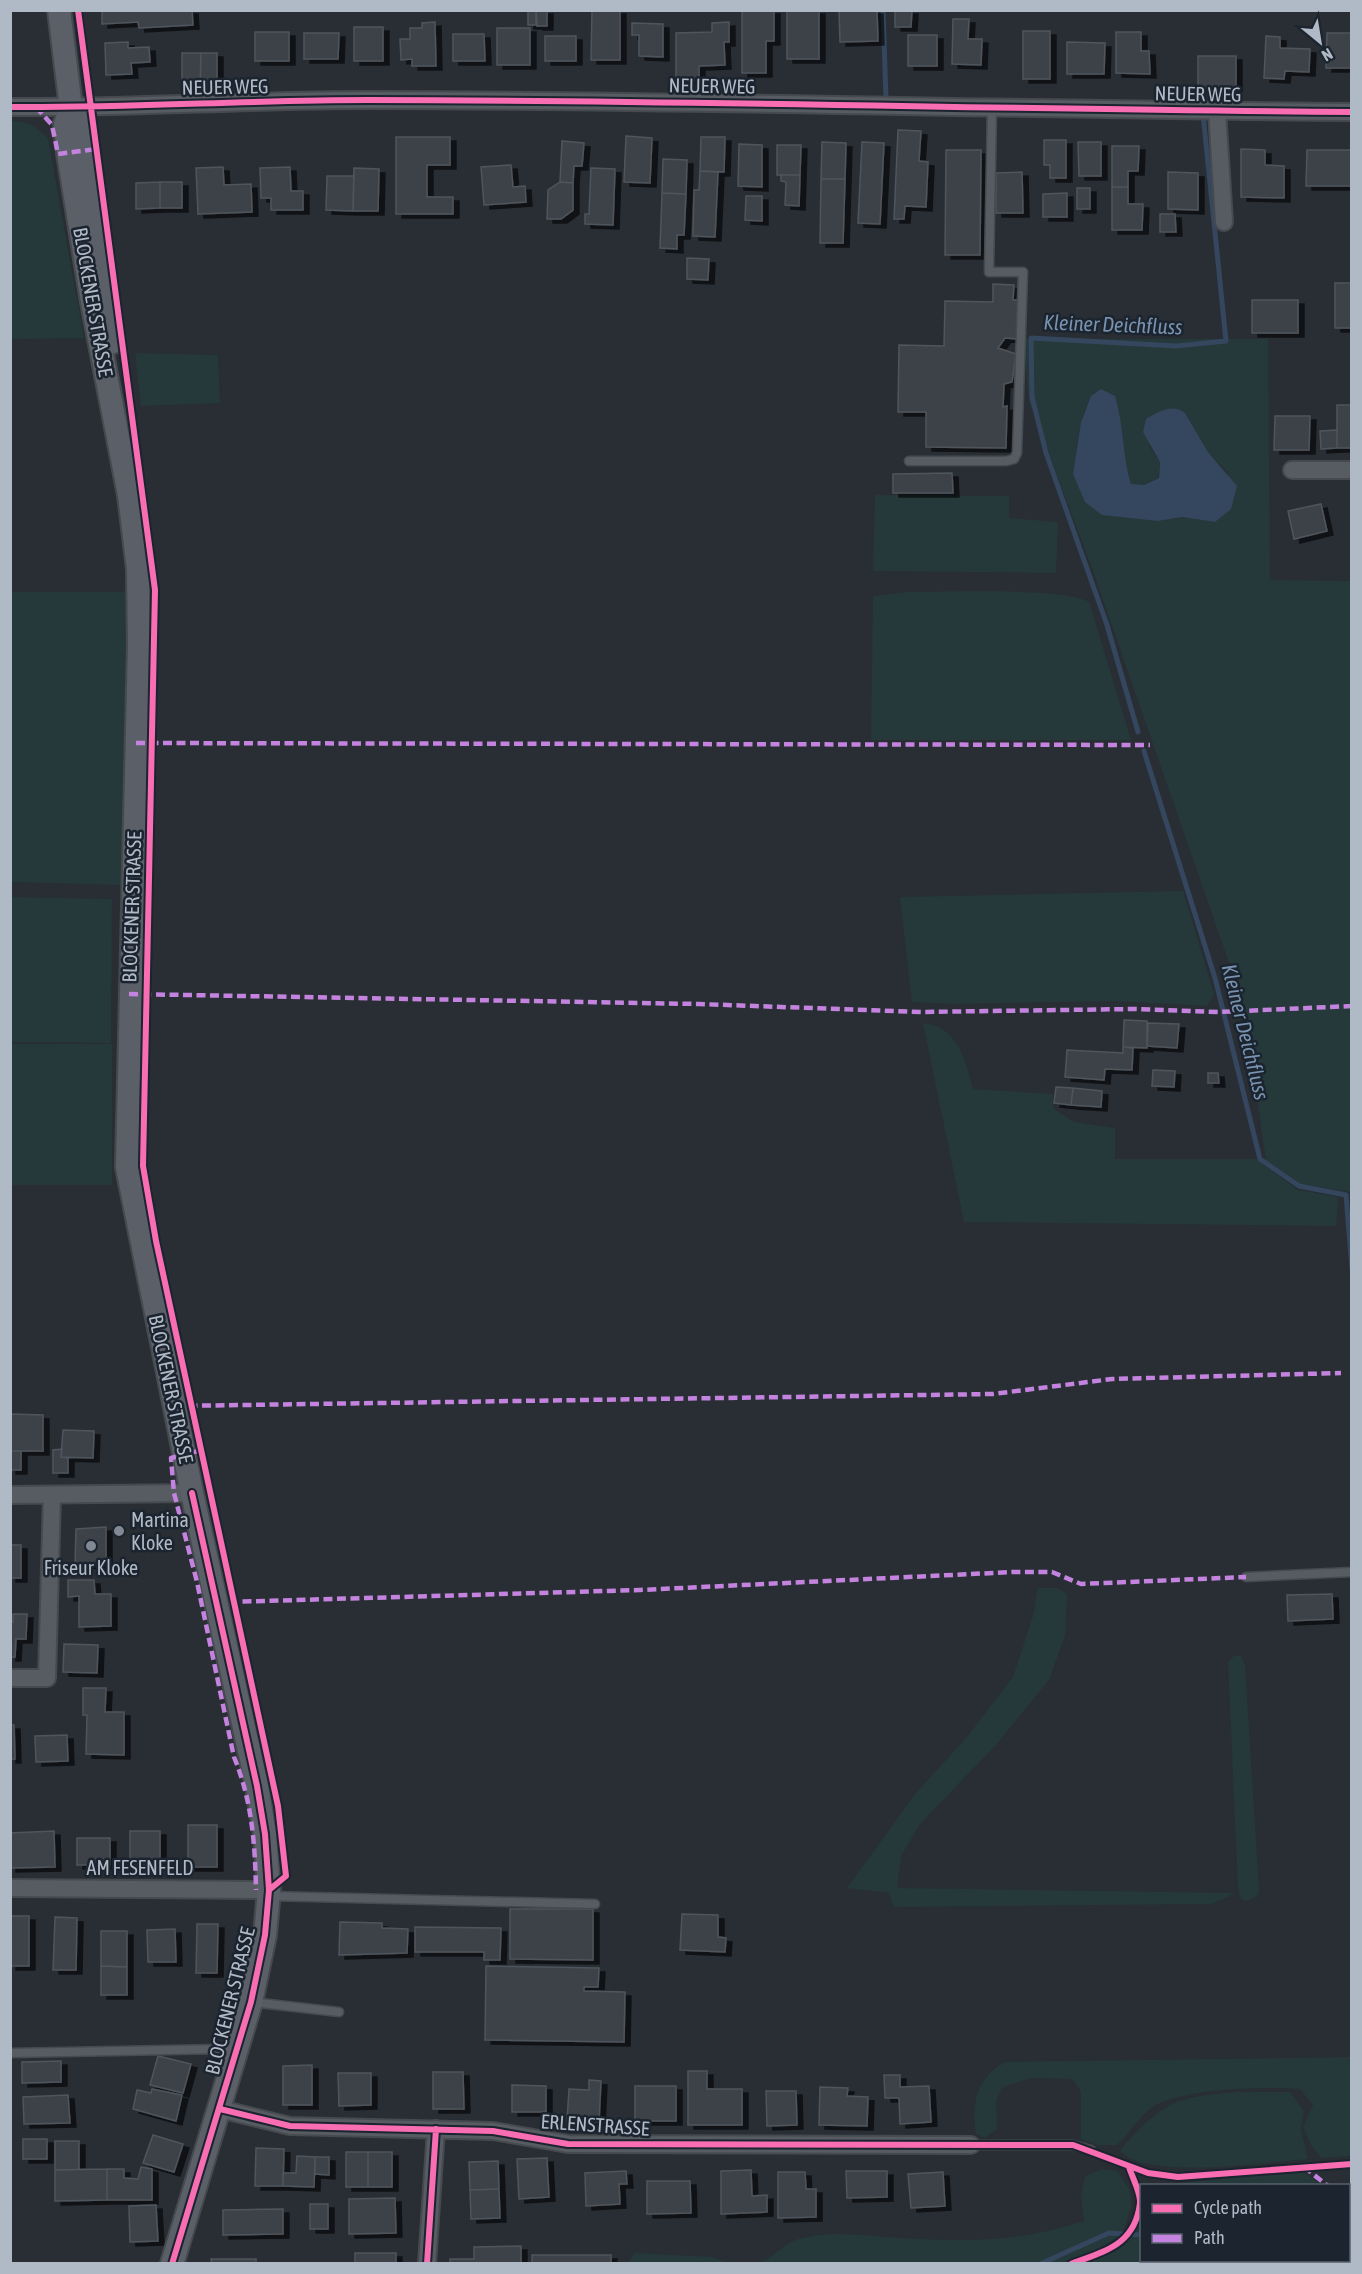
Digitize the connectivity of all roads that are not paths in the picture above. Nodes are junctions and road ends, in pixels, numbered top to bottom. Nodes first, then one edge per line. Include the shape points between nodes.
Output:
1 (58, 10) edge
2 (10, 107) edge
3 (992, 107) junction
4 (71, 108) junction
5 (1207, 111) junction
6 (1352, 112) edge
7 (1224, 222) dead end
8 (909, 461) dead end
9 (1292, 470) dead end
10 (1352, 470) edge
11 (192, 1493) junction
12 (10, 1495) edge
13 (52, 1495) junction
14 (1352, 1572) edge
15 (1246, 1577) dead end
16 (10, 1678) edge
17 (10, 1888) edge
18 (269, 1893) junction
19 (595, 1904) dead end
20 (251, 2002) junction
21 (339, 2012) dead end
22 (10, 2053) edge
23 (237, 2053) junction
24 (220, 2109) junction
25 (436, 2129) junction
26 (971, 2145) joint
27 (1091, 2150) dead end
28 (172, 2264) edge
29 (427, 2264) edge

1 - 4 street, BLOCKENER STRASSE
2 - 4 street, NEUER WEG
3 - 4 street, NEUER WEG via 363,100
3 - 5 street, NEUER WEG
3 - 8 lane via 989,272 1023,272 1017,453 1014,459 1006,461
4 - 11 street, BLOCKENER STRASSE via 65,124 74,197 129,495 138,569 140,644 127,1167
5 - 6 street, NEUER WEG
5 - 7 street, NEUER WEG
9 - 10 street
11 - 13 street
11 - 18 street, BLOCKENER STRASSE via 256,1786 265,1834
12 - 13 street
13 - 16 street via 47,1678
14 - 15 lane
17 - 18 street, AM FESENFELD
18 - 19 lane
18 - 20 street, BLOCKENER STRASSE
20 - 21 lane
20 - 23 street, BLOCKENER STRASSE
22 - 23 lane via 222,2049
23 - 24 street, BLOCKENER STRASSE
24 - 25 street, ERLENSTRASSE via 290,2126
24 - 28 street, BLOCKENER STRASSE
25 - 26 street, ERLENSTRASSE via 494,2131 568,2144
25 - 29 street
26 - 27 lane via 1073,2145

